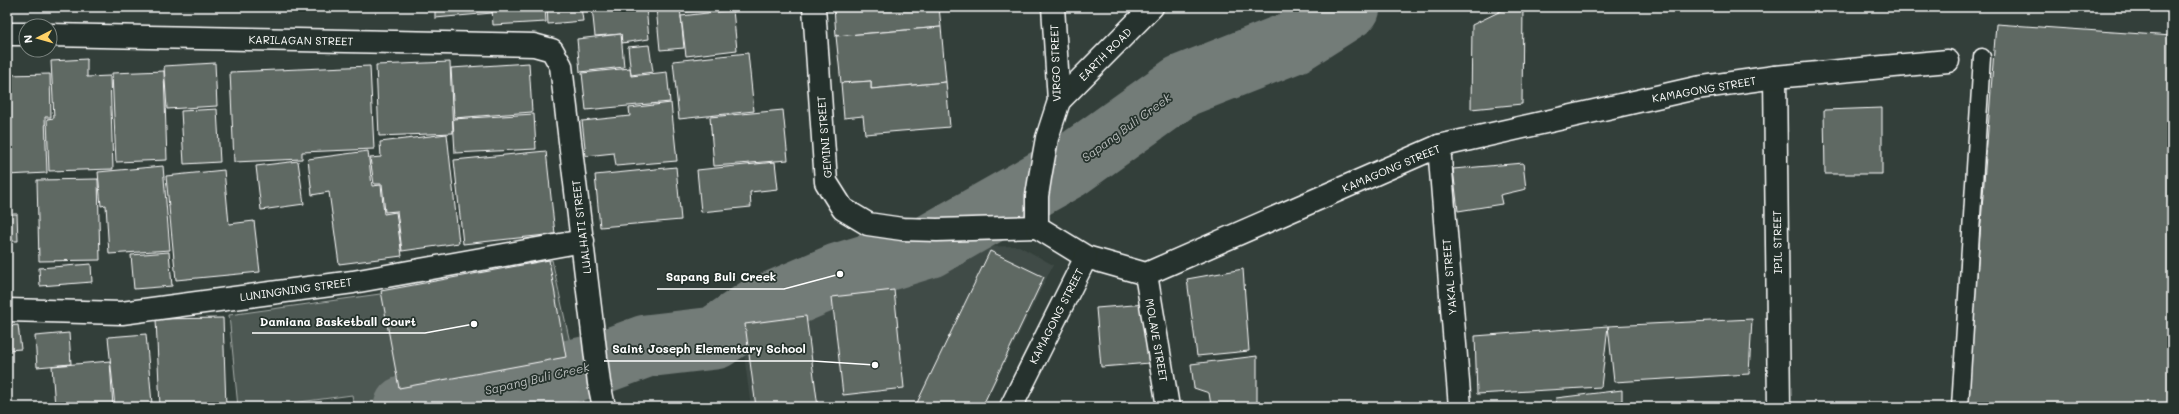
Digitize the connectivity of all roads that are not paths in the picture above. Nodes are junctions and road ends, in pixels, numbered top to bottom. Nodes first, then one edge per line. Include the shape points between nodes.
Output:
1 (814, 7) edge
2 (1053, 7) edge
3 (1152, 7) edge
4 (7, 34) edge
5 (18, 34) edge
6 (58, 35) edge
7 (552, 50) joint
8 (1982, 57) dead end
9 (1948, 61) dead end
10 (1775, 76) junction
11 (1059, 102) junction
12 (1439, 146) junction
13 (1037, 227) junction
14 (584, 241) junction
15 (1086, 256) junction
16 (1146, 274) junction
17 (7, 310) edge
18 (604, 407) edge
19 (1011, 407) edge
20 (1168, 407) edge
21 (1460, 407) edge
22 (1779, 407) edge
23 (1960, 407) edge

1 - 13 street, GEMINI STREET via 826,182 843,209 868,224 902,229
2 - 11 street, VIRGO STREET
3 - 11 street, EARTH ROAD
4 - 5 street
6 - 7 street, KARILAGAN STREET via 534,45
7 - 14 street, LUALHATI STREET via 561,66
8 - 23 lane
9 - 10 street, KAMAGONG STREET
10 - 12 street, KAMAGONG STREET via 1696,88
10 - 22 street, IPIL STREET
11 - 13 street, VIRGO STREET via 1047,138 1038,186
12 - 16 street, KAMAGONG STREET
12 - 21 street, YAKAL STREET
13 - 15 street
14 - 17 street, LUNINGNING STREET via 353,282 122,313
14 - 18 street, LUALHATI STREET via 599,383
15 - 16 street, KAMAGONG STREET
15 - 19 street, KAMAGONG STREET
16 - 20 street, MOLAVE STREET

